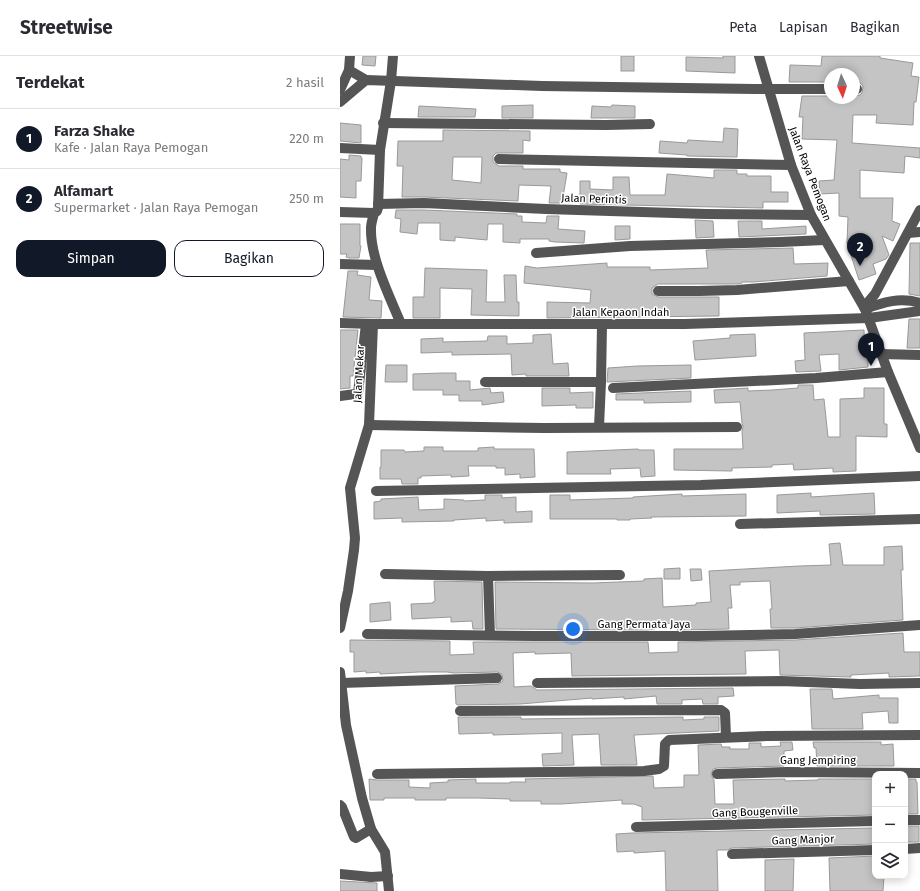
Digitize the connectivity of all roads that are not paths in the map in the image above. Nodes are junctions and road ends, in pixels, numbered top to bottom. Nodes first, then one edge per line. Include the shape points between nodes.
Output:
1 (350, 56) edge
2 (393, 56) edge
3 (758, 56) edge
4 (349, 70) junction
5 (366, 80) junction
6 (391, 81) junction
7 (767, 88) junction
8 (824, 89) edge
9 (340, 90) edge
10 (340, 102) edge
11 (383, 123) junction
12 (650, 124) dead end
13 (340, 148) edge
14 (380, 150) junction
15 (498, 159) dead end
16 (792, 165) junction
17 (376, 208) junction
18 (920, 210) edge
19 (340, 212) edge
20 (811, 215) junction
21 (920, 232) edge
22 (908, 233) junction
23 (824, 240) junction
24 (536, 253) dead end
25 (340, 264) edge
26 (377, 265) junction
27 (849, 281) junction
28 (658, 291) dead end
29 (920, 303) edge
30 (866, 311) junction
31 (920, 311) edge
32 (340, 323) edge
33 (369, 324) junction
34 (401, 324) junction
35 (602, 325) junction
36 (881, 354) junction
37 (920, 355) edge
38 (888, 372) junction
39 (485, 382) dead end
40 (600, 382) junction
41 (613, 388) dead end
42 (340, 396) edge
43 (369, 425) junction
44 (599, 427) junction
45 (737, 428) dead end
46 (920, 448) edge
47 (920, 476) edge
48 (376, 491) dead end
49 (920, 519) edge
50 (740, 524) dead end
51 (385, 574) dead end
52 (620, 575) dead end
53 (488, 576) junction
54 (920, 625) edge
55 (340, 628) edge
56 (367, 634) dead end
57 (490, 635) junction
58 (340, 672) edge
59 (497, 678) dead end
60 (341, 683) edge
61 (537, 683) dead end
62 (920, 683) edge
63 (460, 711) dead end
64 (920, 735) edge
65 (726, 737) junction
66 (920, 773) edge
67 (377, 774) dead end
68 (717, 774) dead end
69 (340, 805) edge
70 (908, 820) edge
71 (920, 820) edge
72 (872, 821) edge
73 (636, 827) dead end
74 (371, 829) junction
75 (920, 848) edge
76 (908, 849) edge
77 (872, 850) edge
78 (732, 854) dead end
79 (340, 874) edge
80 (388, 876) junction
81 (389, 891) edge

1 - 4 street
2 - 6 street
3 - 7 street, Jalan Raya Pemogan
4 - 5 street
4 - 9 street
5 - 6 street
5 - 10 street
6 - 7 street via 542,86
6 - 11 street
7 - 8 street
7 - 16 street, Jalan Raya Pemogan
11 - 12 street
11 - 14 street
13 - 14 street
14 - 17 street
15 - 16 street
16 - 20 street, Jalan Raya Pemogan
17 - 19 street, Jalan Perintis
17 - 20 street, Jalan Perintis via 424,203 546,210
17 - 26 street via 371,237
18 - 22 street
20 - 23 street, Jalan Raya Pemogan
21 - 22 street
22 - 30 street
23 - 24 street via 630,246
23 - 27 street, Jalan Raya Pemogan
25 - 26 street
26 - 34 street
27 - 28 street via 699,292
27 - 30 street, Jalan Raya Pemogan
29 - 30 street via 887,301
30 - 31 street
30 - 35 street, Jalan Kepaon Indah
30 - 36 street, Jalan Raya Pemogan
32 - 33 street, Jalan Kepaon Indah
33 - 34 street, Jalan Kepaon Indah
33 - 42 street via 358,393
33 - 43 street, Jalan Mekar
34 - 35 street, Jalan Kepaon Indah
35 - 40 street
36 - 37 street
36 - 38 street, Jalan Raya Pemogan
38 - 41 street
38 - 46 street, Jalan Raya Pemogan
39 - 40 street
40 - 44 street
43 - 44 street
43 - 55 street, Jalan Mekar via 350,488 355,538
44 - 45 street
47 - 48 street via 701,485
49 - 50 street
51 - 53 street
52 - 53 street
53 - 57 street
54 - 57 street, Gang Permata Jaya via 795,634
56 - 57 street, Gang Permata Jaya
58 - 60 street
59 - 60 street
60 - 74 street via 346,725
61 - 62 street
63 - 65 street via 721,710 725,713
64 - 65 street
65 - 67 street via 669,740 665,744 664,766 659,769
66 - 68 street, Gang Jempiring
69 - 74 street via 354,837 359,838
70 - 71 street
72 - 73 street, Gang Bougenville
74 - 80 street via 385,852
75 - 76 street
77 - 78 street, Gang Manjor
79 - 80 street
80 - 81 street

